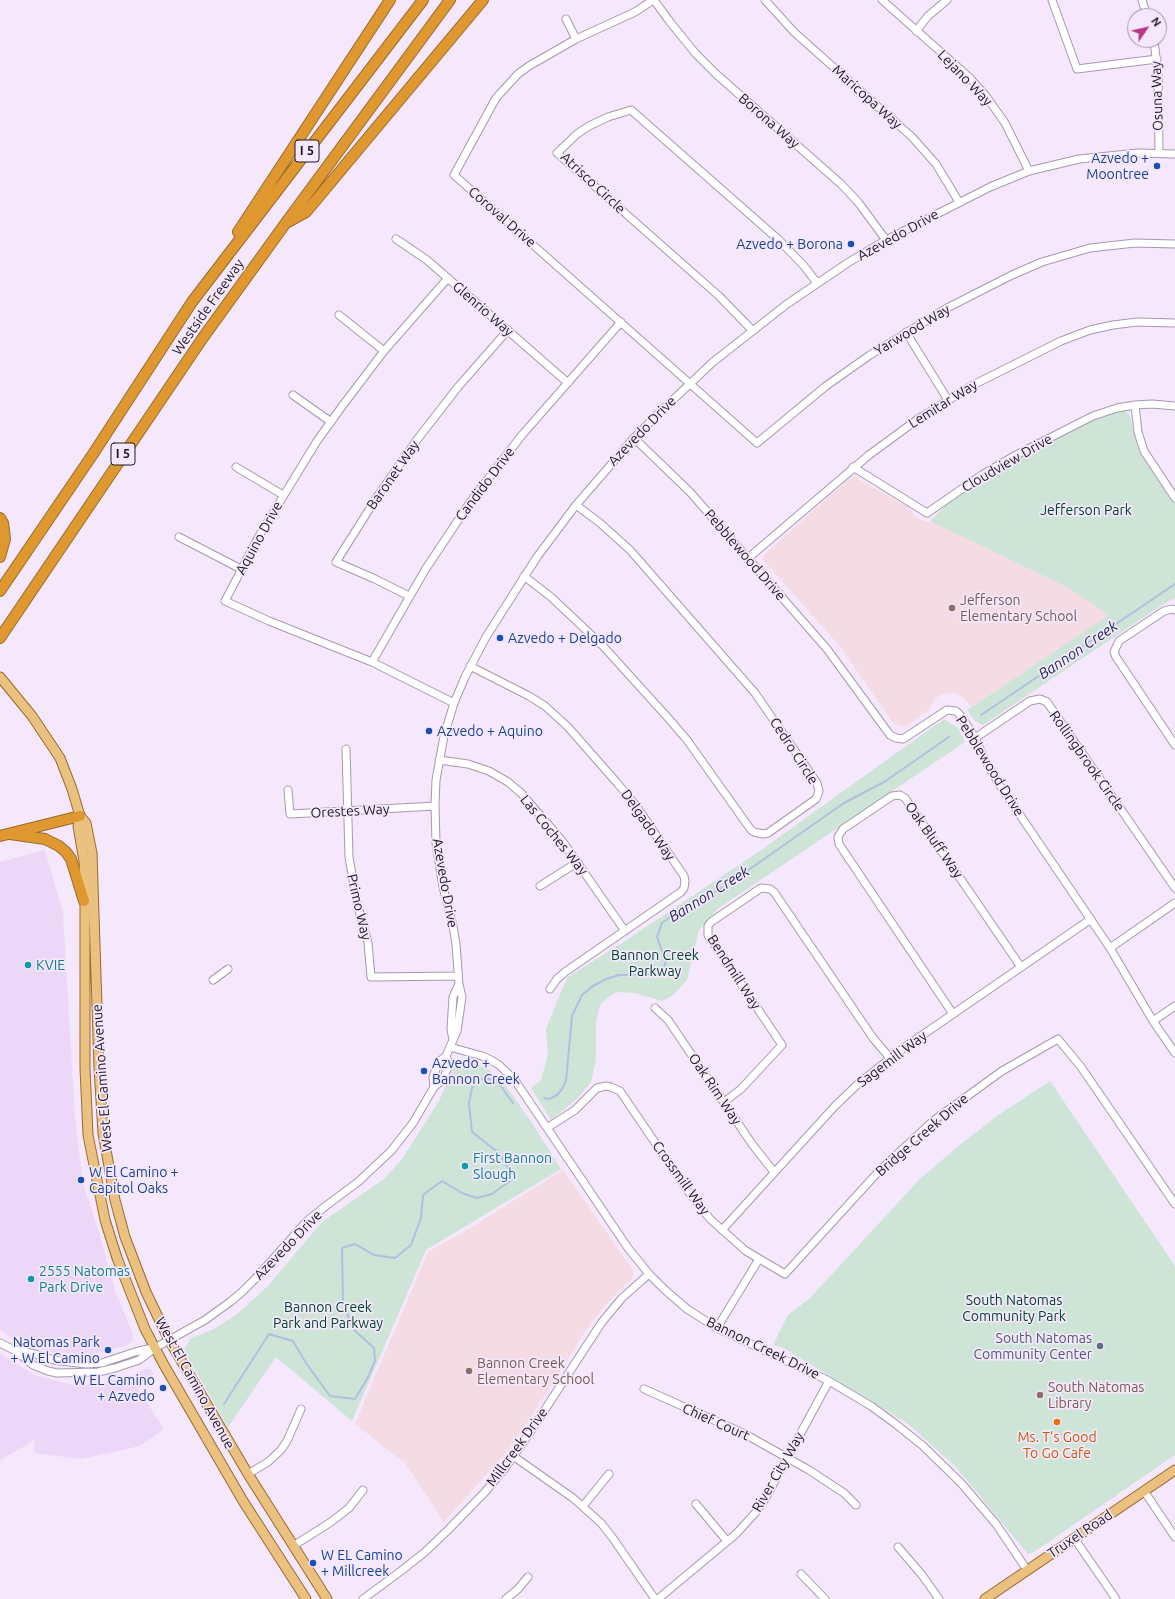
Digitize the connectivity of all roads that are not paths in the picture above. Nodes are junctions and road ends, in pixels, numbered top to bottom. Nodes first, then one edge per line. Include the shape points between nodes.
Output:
1 (390, 0) edge
2 (423, 0) edge
3 (450, 0) edge
4 (483, 0) edge
5 (654, 0) edge
6 (765, 0) edge
7 (882, 0) edge
8 (948, 0) edge
9 (1052, 0) edge
10 (566, 18) dead end
11 (916, 31) junction
12 (576, 39) junction
13 (1155, 48) edge
14 (1157, 59) junction
15 (1159, 153) junction
16 (1175, 154) edge
17 (1029, 171) junction
18 (959, 202) junction
19 (285, 224) junction
20 (396, 239) dead end
21 (886, 240) junction
22 (1175, 244) edge
23 (448, 278) junction
24 (816, 283) junction
25 (192, 302) junction
26 (339, 315) dead end
27 (621, 322) junction
28 (1175, 323) edge
29 (508, 330) junction
30 (752, 330) junction
31 (906, 332) junction
32 (384, 351) junction
33 (568, 383) junction
34 (690, 383) junction
35 (293, 395) dead end
36 (948, 400) junction
37 (1135, 405) junction
38 (1175, 406) edge
39 (331, 422) junction
40 (634, 438) junction
41 (236, 467) dead end
42 (853, 467) junction
43 (283, 495) junction
44 (1175, 498) edge
45 (576, 505) junction
46 (0, 518) edge
47 (179, 537) dead end
48 (0, 557) edge
49 (747, 559) junction
50 (241, 569) junction
51 (524, 576) junction
52 (0, 591) edge
53 (409, 596) junction
54 (1175, 610) edge
55 (0, 638) edge
56 (372, 662) junction
57 (470, 666) junction
58 (0, 678) edge
59 (454, 703) junction
60 (975, 738) junction
61 (1175, 745) edge
62 (346, 749) dead end
63 (439, 760) junction
64 (288, 790) dead end
65 (435, 806) junction
66 (347, 811) junction
67 (80, 816) junction
68 (5, 835) edge
69 (578, 862) junction
70 (540, 886) dead end
71 (1175, 888) edge
72 (84, 901) junction
73 (1175, 903) edge
74 (1091, 919) junction
75 (625, 931) junction
76 (1110, 948) junction
77 (1021, 967) junction
78 (228, 970) dead end
79 (458, 976) junction
80 (213, 980) dead end
81 (550, 989) dead end
82 (1175, 1006) edge
83 (655, 1008) dead end
84 (953, 1014) junction
85 (1153, 1021) junction
86 (452, 1044) junction
87 (1175, 1053) edge
88 (890, 1058) junction
89 (724, 1102) junction
90 (547, 1128) junction
91 (774, 1172) junction
92 (1175, 1204) edge
93 (722, 1230) junction
94 (759, 1259) junction
95 (649, 1274) junction
96 (717, 1328) junction
97 (169, 1340) junction
98 (0, 1343) edge
99 (155, 1348) junction
100 (14, 1350) junction
101 (828, 1381) junction
102 (644, 1389) dead end
103 (301, 1409) dead end
104 (514, 1456) junction
105 (788, 1457) junction
106 (1175, 1470) edge
107 (248, 1474) junction
108 (609, 1474) dead end
109 (363, 1490) dead end
110 (1144, 1491) junction
111 (696, 1504) dead end
112 (856, 1505) dead end
113 (583, 1506) junction
114 (1175, 1537) edge
115 (1074, 1538) junction
116 (727, 1541) junction
117 (293, 1546) junction
118 (898, 1547) dead end
119 (1027, 1570) junction
120 (801, 1574) dead end
121 (528, 1577) dead end
122 (306, 1599) edge
123 (327, 1599) edge
124 (363, 1599) edge
125 (506, 1599) edge
126 (655, 1599) edge
127 (658, 1599) edge
128 (825, 1599) edge
129 (939, 1599) edge
130 (985, 1599) edge
131 (1116, 1599) edge

1 - 25 highway
2 - 25 highway, Westside Freeway / I 5
3 - 19 highway, Westside Freeway / I 5
4 - 19 highway via 306,212
5 - 12 street, Coroval Drive via 635,12
5 - 21 street, Borona Way via 696,54 841,184
6 - 18 street, Maricopa Way via 794,32 912,137 936,164
7 - 11 street, Lejano Way
8 - 11 street via 928,16
9 - 14 street via 1077,69
10 - 12 street
11 - 17 street, Lejano Way via 969,77 986,96 1005,123
12 - 27 street, Coroval Drive via 529,66 509,83 490,110 454,175
13 - 14 street, Osuna Way
14 - 15 street, Osuna Way
15 - 16 street, Azevedo Drive
15 - 17 street, Azevedo Drive via 1079,159
17 - 18 street, Azevedo Drive
18 - 21 street, Azevedo Drive
19 - 55 highway, Westside Freeway / I 5 via 202,339
20 - 23 street, Glenrio Way
21 - 24 street, Azevedo Drive
22 - 31 street, Yarwood Way via 1110,245 1066,254 1042,262 986,288
23 - 29 street, Glenrio Way
23 - 32 street, Aquino Drive
24 - 30 street, Azevedo Drive
24 - 30 street, Atrisco Circle via 779,240 631,110 589,126 557,153 719,296
25 - 52 highway, Westside Freeway / I 5
26 - 32 street
27 - 33 street, Candido Drive
27 - 34 street, Coroval Drive
28 - 36 street, Lemitar Way via 1129,323 1076,335 1002,369
29 - 33 street, Glenrio Way
29 - 53 street, Baronet Way via 462,381 416,441 336,562
30 - 34 street, Azevedo Drive
31 - 34 street, Yarwood Way via 826,386 757,443
31 - 36 street
32 - 39 street, Aquino Drive
33 - 53 street, Candido Drive via 522,435 471,501
34 - 40 street, Azevedo Drive
35 - 39 street
36 - 42 street, Lemitar Way
37 - 38 street, Cloudview Drive
37 - 42 street, Cloudview Drive via 1093,416 1044,440 982,475 927,513
37 - 44 street via 1138,432 1144,451
39 - 43 street, Aquino Drive
40 - 45 street, Azevedo Drive
40 - 49 street, Pebblewood Drive via 690,492
41 - 43 street
42 - 49 street, Lemitar Way
43 - 50 street, Aquino Drive
45 - 51 street, Azevedo Drive
45 - 51 street, Cedro Circle via 630,550 755,693 817,783 819,791 816,799 768,833 751,830 669,719 603,646 551,597
46 - 48 highway via 5,540
47 - 50 street
49 - 60 street, Pebblewood Drive via 827,649 890,735 903,739 948,710 956,711 961,716
50 - 56 street, Aquino Drive via 225,602
51 - 57 street, Azevedo Drive
53 - 56 street, Candido Drive
54 - 61 street via 1164,611 1119,641 1115,648 1116,657
56 - 59 street, Aquino Drive
57 - 59 street, Azevedo Drive
57 - 75 street, Delgado Way via 529,696 555,714 637,807 684,876 685,884 681,892
58 - 67 main road, West El Camino Avenue via 32,716 60,758
59 - 63 street, Azevedo Drive
60 - 71 street, Rollingbrook Circle via 1030,701 1040,699 1047,702
60 - 74 street, Pebblewood Drive via 999,784
62 - 66 street, Primo Way
63 - 65 street, Azevedo Drive
63 - 69 street, Las Coches Way via 479,767 508,782 550,825
64 - 66 street, Orestes Way via 290,814
65 - 66 street, Orestes Way
65 - 79 street, Azevedo Drive via 439,865 453,926
66 - 79 street, Primo Way via 352,880 368,943 371,977
67 - 68 highway
67 - 72 main road, West El Camino Avenue via 78,826 84,861
67 - 97 main road, West El Camino Avenue via 86,823 92,853 101,1103 108,1166 125,1237 146,1292
68 - 72 highway via 44,839 59,846 71,859
69 - 70 street
69 - 75 street, Las Coches Way
72 - 99 main road, West El Camino Avenue via 88,1135 105,1220 135,1306
73 - 76 street
74 - 76 street, Pebblewood Drive
74 - 77 street, Sagemill Way
75 - 81 street, Delgado Way via 565,972
76 - 85 street, Pebblewood Drive
77 - 84 street, Sagemill Way
77 - 84 street, Oak Bluff Way via 905,798 892,796 842,829 838,837 839,844
78 - 80 street
79 - 86 street, Azevedo Drive via 462,997 457,1031
82 - 85 street
83 - 89 street, Oak Rim Way via 668,1020
84 - 88 street, Sagemill Way
85 - 87 street, Pebblewood Drive
86 - 90 street, Bannon Creek Drive via 495,1062 507,1071
86 - 97 street, Azevedo Drive via 446,1056 449,1064 443,1080 434,1087 413,1123 379,1164 307,1222 255,1279 230,1302 205,1320
88 - 89 street, Bendmill Way via 873,1038 774,892 761,888 711,922 708,926 708,935 782,1045 741,1089
88 - 91 street, Sagemill Way via 835,1106
89 - 91 street, Oak Rim Way
90 - 93 street, Crossmill Way via 574,1110 597,1088 606,1086 620,1091 698,1205
90 - 95 street, Bannon Creek Drive via 628,1248
91 - 93 street, Sagemill Way
92 - 94 street, Bridge Creek Drive via 1081,1067 1058,1040 987,1082 933,1122 879,1171 785,1274
93 - 94 street, Crossmill Way
94 - 96 street
95 - 96 street, Bannon Creek Drive via 687,1308
95 - 104 street, Millcreek Drive via 622,1298 602,1322
96 - 101 street, Bannon Creek Drive
97 - 99 street, Azevedo Drive
97 - 107 main road, West El Camino Avenue
98 - 100 street
99 - 100 street via 86,1364 59,1361
99 - 100 street via 139,1360 115,1368 80,1373 58,1373 33,1365
99 - 122 main road, West El Camino Avenue via 243,1501
101 - 105 street, River City Way
101 - 119 street, Bannon Creek Drive via 871,1406 942,1463 996,1524
102 - 105 street, Chief Court via 743,1432
103 - 107 street via 281,1450 268,1462
104 - 113 street
104 - 124 street, Millcreek Drive via 448,1530 401,1572
105 - 112 street, Chief Court via 844,1493
105 - 116 street, River City Way via 756,1512
106 - 110 main road, Truxel Road
107 - 117 main road, West El Camino Avenue
108 - 113 street
109 - 117 street via 349,1508
110 - 114 street
110 - 115 main road, Truxel Road
111 - 116 street
113 - 126 street via 612,1537
115 - 119 main road, Truxel Road
115 - 131 street
116 - 127 street, River City Way
117 - 123 main road, West El Camino Avenue
118 - 129 street
119 - 130 main road, Truxel Road
120 - 128 street
121 - 125 street

